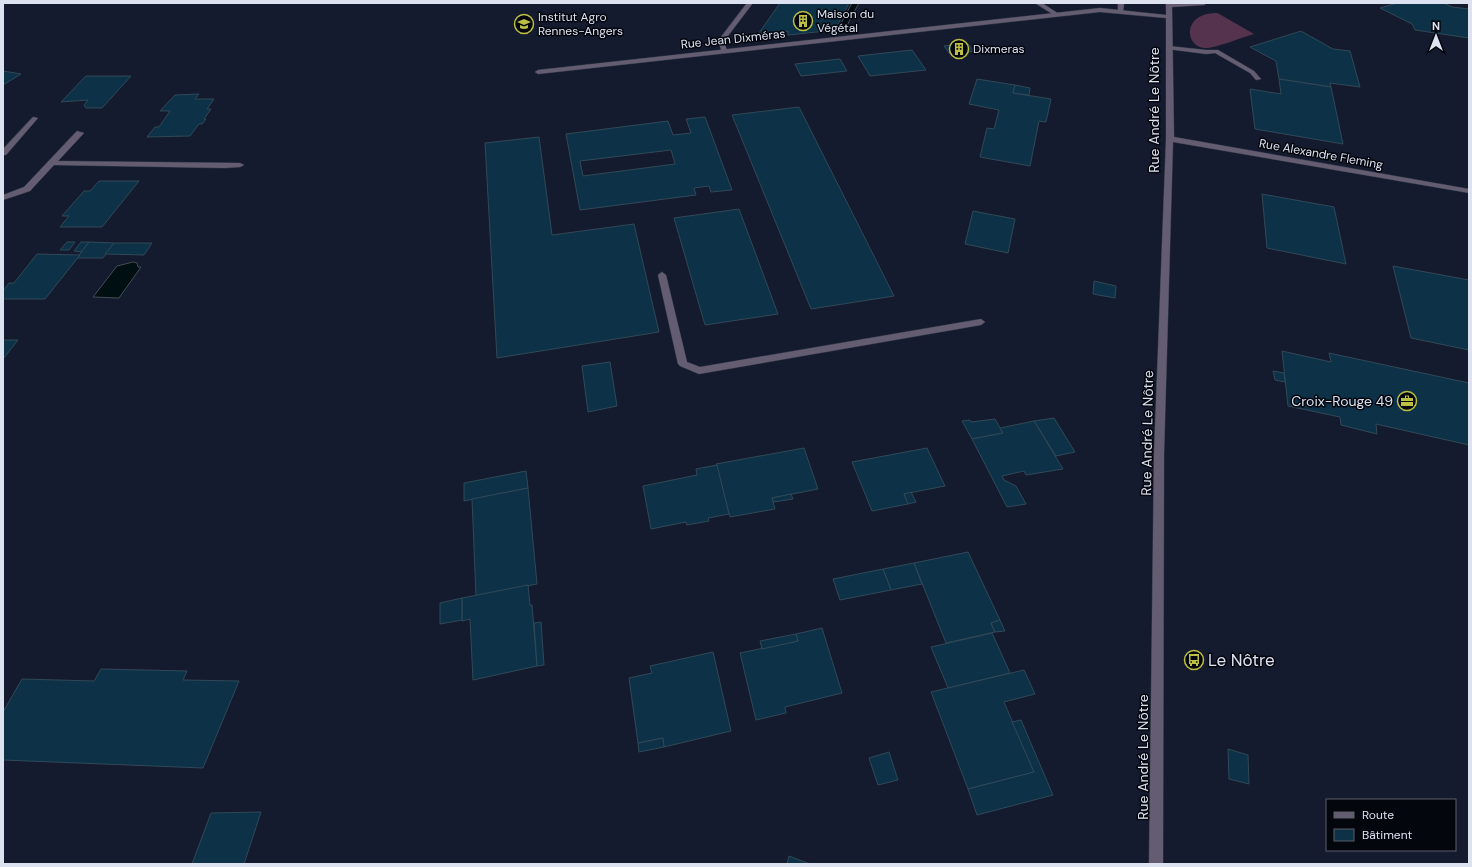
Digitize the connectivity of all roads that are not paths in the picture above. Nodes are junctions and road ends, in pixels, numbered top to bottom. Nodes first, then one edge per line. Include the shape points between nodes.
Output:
1 (750, 3) edge
2 (1038, 3) edge
3 (1121, 3) edge
4 (1204, 3) edge
5 (1169, 4) edge
6 (1121, 12) junction
7 (1056, 14) junction
8 (1169, 17) junction
9 (1168, 48) junction
10 (724, 51) junction
11 (538, 72) dead end
12 (1258, 79) dead end
13 (35, 118) dead end
14 (80, 133) dead end
15 (1170, 139) junction
16 (3, 153) edge
17 (52, 163) junction
18 (240, 165) dead end
19 (1469, 191) edge
20 (3, 198) edge
21 (662, 276) dead end
22 (982, 322) dead end
23 (1156, 864) edge

1 - 10 street via 721,41
2 - 7 street
3 - 6 street
4 - 5 street
5 - 8 street, Rue André Le Nôtre
6 - 7 street, Rue Jean Dixméras via 1100,10
6 - 8 street, Rue Jean Dixméras
7 - 10 street, Rue Jean Dixméras
8 - 9 street, Rue André Le Nôtre
9 - 12 street via 1216,51 1252,72
9 - 15 street, Rue André Le Nôtre
10 - 11 street, Rue Jean Dixméras
13 - 16 street
14 - 17 street
15 - 19 street, Rue Alexandre Fleming
15 - 23 street, Rue André Le Nôtre via 1159,454
17 - 18 street
17 - 20 street via 27,189
21 - 22 street via 683,364 699,371

